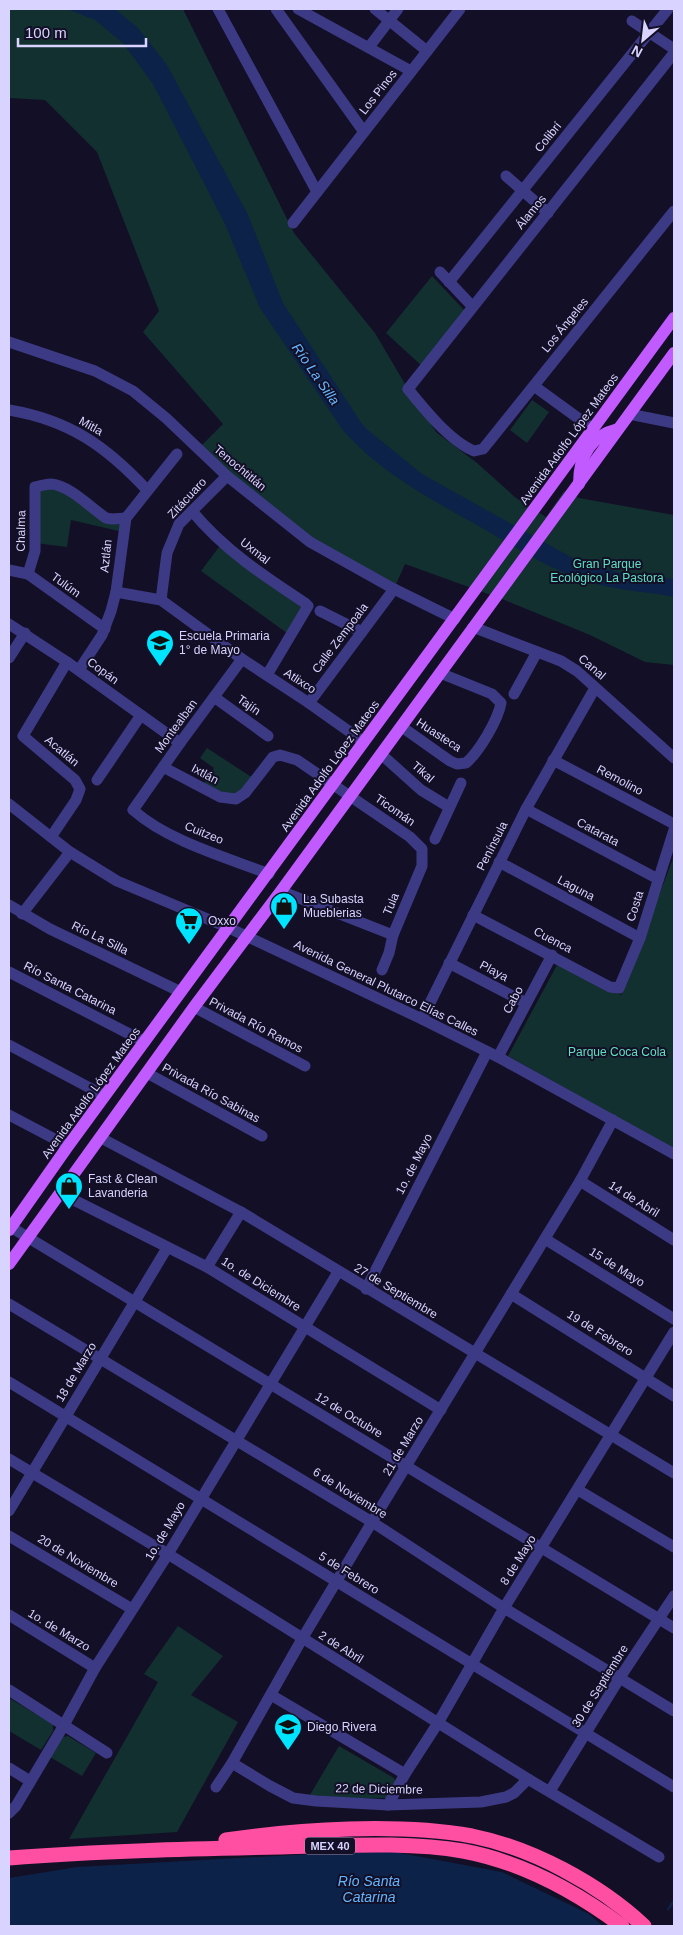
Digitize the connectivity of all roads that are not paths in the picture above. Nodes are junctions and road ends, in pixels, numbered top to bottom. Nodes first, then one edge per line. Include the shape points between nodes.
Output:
1 (218, 9) edge
2 (276, 9) edge
3 (298, 9) edge
4 (375, 9) edge
5 (398, 9) edge
6 (460, 9) edge
7 (668, 9) edge
8 (389, 20) junction
9 (632, 21) dead end
10 (649, 32) junction
11 (369, 47) junction
12 (674, 49) edge
13 (427, 51) junction
14 (674, 53) edge
15 (411, 71) junction
16 (364, 132) junction
17 (506, 176) dead end
18 (317, 192) junction
19 (522, 192) junction
20 (674, 210) edge
21 (548, 213) junction
22 (293, 223) dead end
23 (440, 272) dead end
24 (449, 282) junction
25 (472, 306) junction
26 (674, 318) edge
27 (10, 345) edge
28 (674, 353) edge
29 (534, 386) junction
30 (9, 410) edge
31 (629, 414) junction
32 (674, 424) edge
33 (593, 429) junction
34 (474, 451) joint
35 (178, 454) dead end
36 (227, 476) junction
37 (147, 490) junction
38 (192, 511) junction
39 (126, 518) junction
40 (9, 570) edge
41 (28, 574) junction
42 (394, 590) junction
43 (116, 592) junction
44 (161, 600) junction
45 (320, 611) dead end
46 (455, 619) junction
47 (477, 621) junction
48 (9, 624) edge
49 (105, 629) junction
50 (362, 632) junction
51 (25, 633) junction
52 (537, 652) junction
53 (9, 658) edge
54 (242, 659) junction
55 (67, 662) junction
56 (79, 670) junction
57 (440, 672) junction
58 (267, 675) junction
59 (595, 688) junction
60 (514, 694) dead end
61 (214, 697) junction
62 (309, 703) junction
63 (141, 716) junction
64 (402, 727) junction
65 (268, 736) dead end
66 (364, 742) junction
67 (180, 743) junction
68 (381, 754) junction
69 (674, 758) edge
70 (554, 760) junction
71 (163, 767) junction
72 (97, 780) dead end
73 (461, 783) dead end
74 (334, 784) junction
75 (351, 795) junction
76 (9, 804) edge
77 (449, 807) junction
78 (133, 810) joint
79 (526, 810) junction
80 (674, 824) edge
81 (674, 830) edge
82 (52, 837) junction
83 (435, 838) dead end
84 (422, 849) joint
85 (70, 852) junction
86 (499, 862) junction
87 (269, 874) junction
88 (658, 879) junction
89 (281, 892) junction
90 (9, 905) edge
91 (22, 914) junction
92 (473, 914) junction
93 (229, 928) junction
94 (393, 935) junction
95 (248, 937) junction
96 (640, 938) junction
97 (552, 955) junction
98 (449, 963) junction
99 (382, 970) dead end
100 (9, 972) edge
101 (619, 988) joint
102 (181, 992) junction
103 (526, 1003) junction
104 (194, 1007) junction
105 (422, 1019) junction
106 (145, 1042) junction
107 (9, 1045) edge
108 (486, 1052) junction
109 (498, 1058) junction
110 (305, 1066) dead end
111 (148, 1073) junction
112 (105, 1096) junction
113 (9, 1115) edge
114 (613, 1120) junction
115 (262, 1136) dead end
116 (101, 1138) junction
117 (68, 1146) junction
118 (674, 1154) edge
119 (580, 1181) junction
120 (60, 1193) junction
121 (241, 1212) junction
122 (10, 1228) edge
123 (27, 1237) junction
124 (545, 1238) junction
125 (674, 1240) edge
126 (167, 1248) junction
127 (9, 1264) edge
128 (207, 1267) junction
129 (338, 1272) junction
130 (366, 1288) junction
131 (511, 1294) junction
132 (134, 1302) junction
133 (9, 1304) edge
134 (674, 1319) edge
135 (305, 1328) junction
136 (674, 1332) edge
137 (475, 1353) junction
138 (100, 1358) junction
139 (646, 1378) junction
140 (9, 1382) edge
141 (270, 1384) junction
142 (674, 1396) edge
143 (441, 1410) junction
144 (65, 1417) junction
145 (612, 1435) junction
146 (236, 1440) junction
147 (9, 1459) edge
148 (407, 1467) junction
149 (32, 1473) junction
150 (674, 1473) edge
151 (578, 1490) junction
152 (200, 1500) junction
153 (9, 1511) edge
154 (372, 1522) junction
155 (9, 1536) edge
156 (674, 1547) edge
157 (542, 1548) junction
158 (168, 1554) junction
159 (337, 1582) junction
160 (674, 1596) edge
161 (504, 1608) junction
162 (132, 1609) junction
163 (9, 1615) edge
164 (659, 1618) junction
165 (674, 1628) edge
166 (302, 1639) junction
167 (472, 1664) junction
168 (95, 1668) junction
169 (619, 1679) junction
170 (9, 1690) edge
171 (271, 1695) junction
172 (674, 1711) edge
173 (438, 1723) junction
174 (64, 1725) junction
175 (585, 1734) junction
176 (107, 1753) dead end
177 (232, 1763) junction
178 (9, 1768) edge
179 (405, 1774) junction
180 (528, 1779) junction
181 (30, 1782) junction
182 (216, 1787) dead end
183 (674, 1787) edge
184 (550, 1791) junction
185 (388, 1805) junction
186 (12, 1809) edge
187 (183, 1849) junction
188 (12, 1857) edge
189 (659, 1857) dead end
190 (622, 1926) edge
191 (644, 1926) edge

1 - 18 street
2 - 16 street
3 - 11 street
4 - 8 street
5 - 8 street
6 - 13 street, Los Pinos
7 - 10 street, Colibrí
8 - 11 street
8 - 13 street
9 - 10 street
10 - 12 street
10 - 19 street, Colibrí
11 - 15 street
13 - 15 street, Los Pinos
14 - 21 street, Álamos
15 - 16 street, Los Pinos
16 - 18 street, Los Pinos
17 - 19 street
18 - 22 street, Los Pinos
19 - 21 street
19 - 24 street, Colibrí
20 - 29 street, Los Ángeles
21 - 25 street, Álamos
23 - 24 street
24 - 25 street
25 - 34 street, Álamos via 408,389 435,422
26 - 33 main road, Avenida Adolfo López Mateos
27 - 36 street, Tenochtitlán via 95,372 133,391
28 - 31 main road
29 - 33 street
29 - 34 street, Los Ángeles via 487,446
30 - 37 street, Mitla via 56,423 94,442
31 - 32 street
31 - 47 main road
33 - 46 main road, Avenida Adolfo López Mateos
35 - 37 street, Aztlán
36 - 38 street, Zitácuaro
36 - 42 street, Tenochtitlán via 310,542
37 - 39 street, Aztlán
38 - 44 street, Zitácuaro via 179,524 170,543
38 - 58 street, Uxmal via 234,552 308,606
39 - 41 street, Chalma via 106,518 57,486 35,487 35,551
39 - 43 street, Aztlán
40 - 41 street, Tulúm
41 - 49 street, Tulúm
42 - 46 street, Tenochtitlán
42 - 50 street, Calle Zempoala
43 - 44 street, Atlixco
43 - 49 street, Aztlán
44 - 54 street, Atlixco
45 - 50 street
46 - 66 main road, Avenida Adolfo López Mateos
47 - 52 street, Canal
47 - 57 main road
48 - 51 street, Copán
49 - 56 street, Aztlán
50 - 62 street, Calle Zempoala
51 - 53 street
51 - 55 street, Copán
52 - 59 street, Canal via 578,671
52 - 60 street
54 - 58 street, Atlixco
54 - 61 street, Montealban
55 - 56 street, Copán
55 - 82 street, Acatlán via 24,736 76,780 80,789
56 - 63 street, Copán
57 - 64 main road
57 - 64 street, Huasteca via 492,694 502,703 492,726 471,758 462,764 450,761
58 - 62 street, Atlixco
59 - 69 street, Canal
59 - 70 street, Península
61 - 65 street, Tajín
61 - 67 street, Montealban
62 - 66 street, Atlixco
63 - 67 street, Copán
63 - 72 street
64 - 68 main road
66 - 74 main road, Avenida Adolfo López Mateos
67 - 71 street, Montealban
68 - 75 main road
68 - 77 street, Tikal via 421,790
70 - 79 street, Península
70 - 80 street, Remolino
71 - 74 street, Ixtlán via 220,797 236,799 245,793 273,757 280,755 298,760
71 - 78 street, Montealban
73 - 77 street
74 - 75 street, Ticomán
74 - 87 main road, Avenida Adolfo López Mateos
75 - 84 street, Ticomán via 410,836
75 - 89 main road
76 - 82 street, Avenida General Plutarco Elías Calles
77 - 83 street
78 - 87 street, Cuitzeo via 168,834
79 - 86 street, Península
79 - 88 street, Catarata
81 - 88 street, Costa
82 - 85 street, Avenida General Plutarco Elías Calles
84 - 94 street, Tula via 422,866
85 - 91 street
85 - 93 street, Avenida General Plutarco Elías Calles via 117,881
86 - 92 street, Península
86 - 96 street, Laguna
87 - 93 main road, Avenida Adolfo López Mateos
88 - 96 street, Costa
89 - 94 street
89 - 95 main road
90 - 91 street, Río La Silla
91 - 102 street, Río La Silla
92 - 97 street, Cuenca
92 - 98 street, Península
93 - 95 street, Avenida General Plutarco Elías Calles
93 - 102 main road, Avenida Adolfo López Mateos
94 - 99 street, Tula
95 - 104 main road
95 - 105 street, Avenida General Plutarco Elías Calles
96 - 101 street, Costa
97 - 101 street, Cuenca via 610,987
97 - 103 street, Cabo
98 - 103 street, Playa
98 - 105 street, Península
100 - 106 street, Río Santa Catarina
102 - 106 main road, Avenida Adolfo López Mateos
103 - 109 street, Cabo
104 - 110 street, Privada Río Ramos
104 - 111 main road
105 - 108 street, Avenida General Plutarco Elías Calles
106 - 112 main road, Avenida Adolfo López Mateos
107 - 112 street
108 - 109 street, Avenida General Plutarco Elías Calles
108 - 130 street, 1o. de Mayo
109 - 114 street, Avenida General Plutarco Elías Calles
111 - 115 street, Privada Río Sabinas
111 - 116 main road
112 - 117 main road, Avenida Adolfo López Mateos
113 - 117 street
114 - 118 street, Avenida General Plutarco Elías Calles
114 - 119 street, 21 de Marzo
116 - 120 main road
116 - 121 street, 27 de Septiembre
117 - 122 main road, Avenida Adolfo López Mateos
119 - 124 street, 21 de Marzo
119 - 125 street, 14 de Abril
120 - 123 main road
120 - 126 street, 1o. de Diciembre
121 - 128 street
121 - 129 street, 27 de Septiembre
122 - 123 street, 12 de Octubre
123 - 127 main road
123 - 132 street, 12 de Octubre
124 - 131 street, 21 de Marzo
124 - 134 street, 15 de Mayo
126 - 128 street, 1o. de Diciembre
126 - 132 street, 18 de Marzo
128 - 135 street, 1o. de Diciembre
129 - 130 street, 27 de Septiembre
129 - 135 street, 1o. de Mayo
130 - 137 street, 27 de Septiembre
131 - 137 street, 21 de Marzo
131 - 139 street, 19 de Febrero
132 - 138 street, 18 de Marzo
132 - 141 street, 12 de Octubre
133 - 138 street, 6 de Noviembre
135 - 141 street, 1o. de Mayo
135 - 143 street, 1o. de Diciembre
136 - 139 street, 8 de Mayo
137 - 143 street, 21 de Marzo
137 - 145 street, 27 de Septiembre
138 - 144 street, 18 de Marzo
138 - 146 street, 6 de Noviembre
139 - 142 street, 19 de Febrero
139 - 145 street, 8 de Mayo
140 - 144 street, 5 de Febrero
141 - 146 street, 1o. de Mayo
141 - 148 street, 12 de Octubre
143 - 148 street, 21 de Marzo
144 - 149 street, 18 de Marzo
144 - 152 street, 5 de Febrero
145 - 150 street, 27 de Septiembre
145 - 151 street, 8 de Mayo
146 - 152 street, 1o. de Mayo
146 - 154 street, 6 de Noviembre
147 - 149 street, 2 de Abril
148 - 154 street, 21 de Marzo
148 - 157 street, 12 de Octubre
149 - 153 street, 18 de Marzo
149 - 158 street, 2 de Abril
151 - 156 street
151 - 157 street, 8 de Mayo
152 - 158 street, 1o. de Mayo
152 - 159 street, 5 de Febrero
154 - 159 street, 21 de Marzo
154 - 161 street, 6 de Noviembre
155 - 162 street, 20 de Noviembre
157 - 161 street, 8 de Mayo
157 - 164 street, 12 de Octubre
158 - 162 street, 1o. de Mayo
158 - 166 street, 2 de Abril
159 - 166 street, 21 de Marzo
159 - 167 street, 5 de Febrero
160 - 164 street, 30 de Septiembre
161 - 167 street, 8 de Mayo
161 - 169 street, 6 de Noviembre
162 - 168 street, 1o. de Mayo
163 - 168 street, 1o. de Marzo
164 - 165 street, 12 de Octubre
164 - 169 street, 30 de Septiembre
166 - 171 street, 21 de Marzo
166 - 173 street, 2 de Abril
167 - 173 street, 8 de Mayo
167 - 175 street, 5 de Febrero
168 - 174 street, 1o. de Mayo
169 - 172 street, 6 de Noviembre
169 - 175 street, 30 de Septiembre
170 - 174 street
171 - 177 street, 21 de Marzo
171 - 179 street
173 - 179 street, 8 de Mayo
173 - 180 street, 2 de Abril
174 - 176 street
174 - 181 street, 1o. de Mayo
175 - 183 street, 5 de Febrero
175 - 184 street, 30 de Septiembre
177 - 182 street, 21 de Marzo
177 - 185 street, 22 de Diciembre via 297,1799
178 - 181 street
179 - 185 street, 8 de Mayo
180 - 184 street, 2 de Abril
180 - 185 street, 22 de Diciembre via 514,1793 495,1800
181 - 186 street, 1o. de Mayo
184 - 189 street, 2 de Abril
187 - 188 highway, MEX 40
187 - 190 highway, MEX 40 via 343,1845 426,1846 463,1851 500,1860 542,1876 599,1908
187 - 191 highway, MEX 40 via 226,1840 310,1832 421,1831 473,1837 526,1853 567,1872 604,1894

